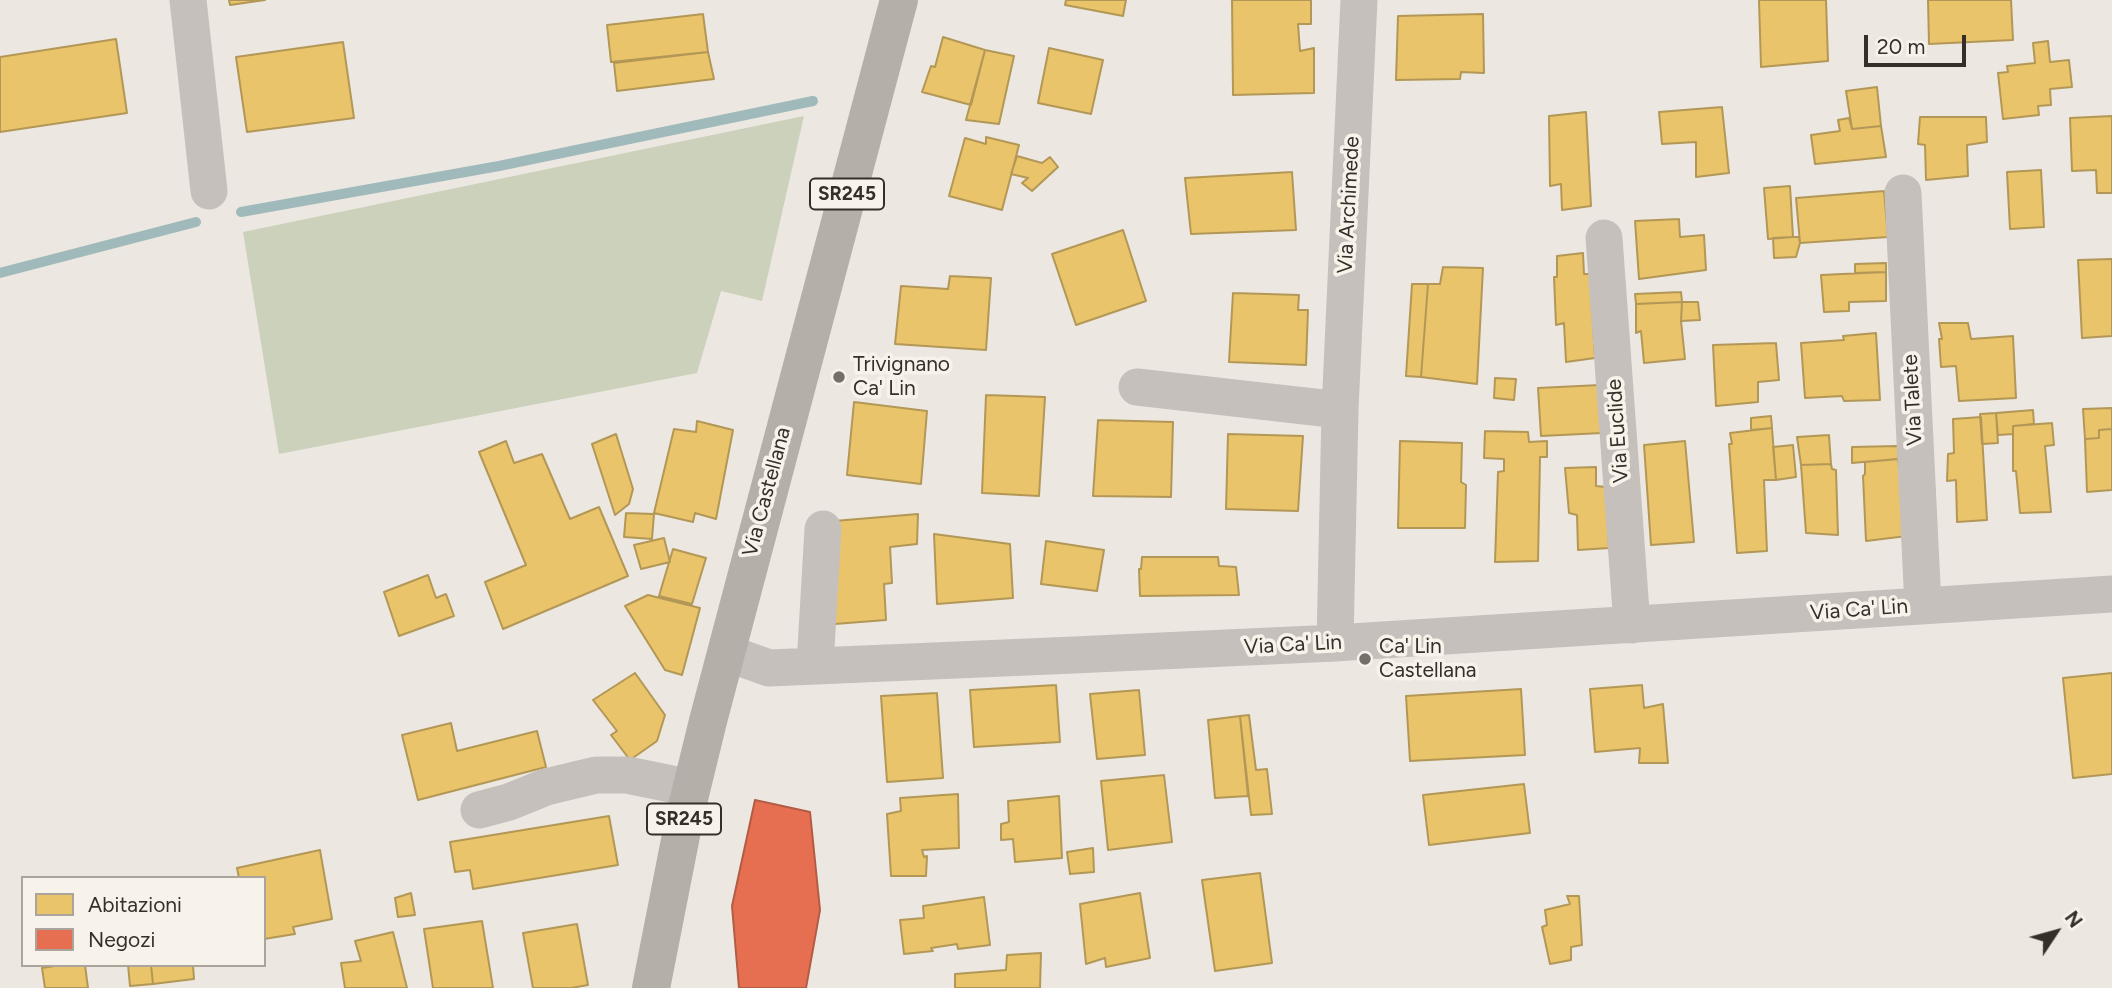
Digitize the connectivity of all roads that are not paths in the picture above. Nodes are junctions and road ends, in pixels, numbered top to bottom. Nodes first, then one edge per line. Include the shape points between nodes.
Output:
1 (188, 0) edge
2 (899, 0) edge
3 (1359, 0) edge
4 (209, 191) dead end
5 (1903, 193) dead end
6 (1604, 238) dead end
7 (1137, 387) dead end
8 (1340, 410) junction
9 (823, 529) dead end
10 (2112, 594) edge
11 (1923, 606) junction
12 (1632, 625) junction
13 (1335, 642) junction
14 (727, 653) junction
15 (816, 665) junction
16 (691, 788) junction
17 (479, 810) dead end
18 (651, 988) edge

1 - 4 street
2 - 14 main road, Via Castellana / SR245
3 - 8 street, Via Archimede
5 - 11 street, Via Talete
6 - 12 street, Via Euclide
7 - 8 street
8 - 13 street, Via Archimede
9 - 15 street
10 - 11 street, Via Ca' Lin
11 - 12 street, Via Ca' Lin
12 - 13 street, Via Ca' Lin
13 - 15 street, Via Ca' Lin via 905,652
14 - 15 street, Via Ca' Lin via 769,667
14 - 16 main road, Via Castellana / SR245
16 - 17 street via 627,775 596,775
16 - 18 main road, Via Castellana / SR245

